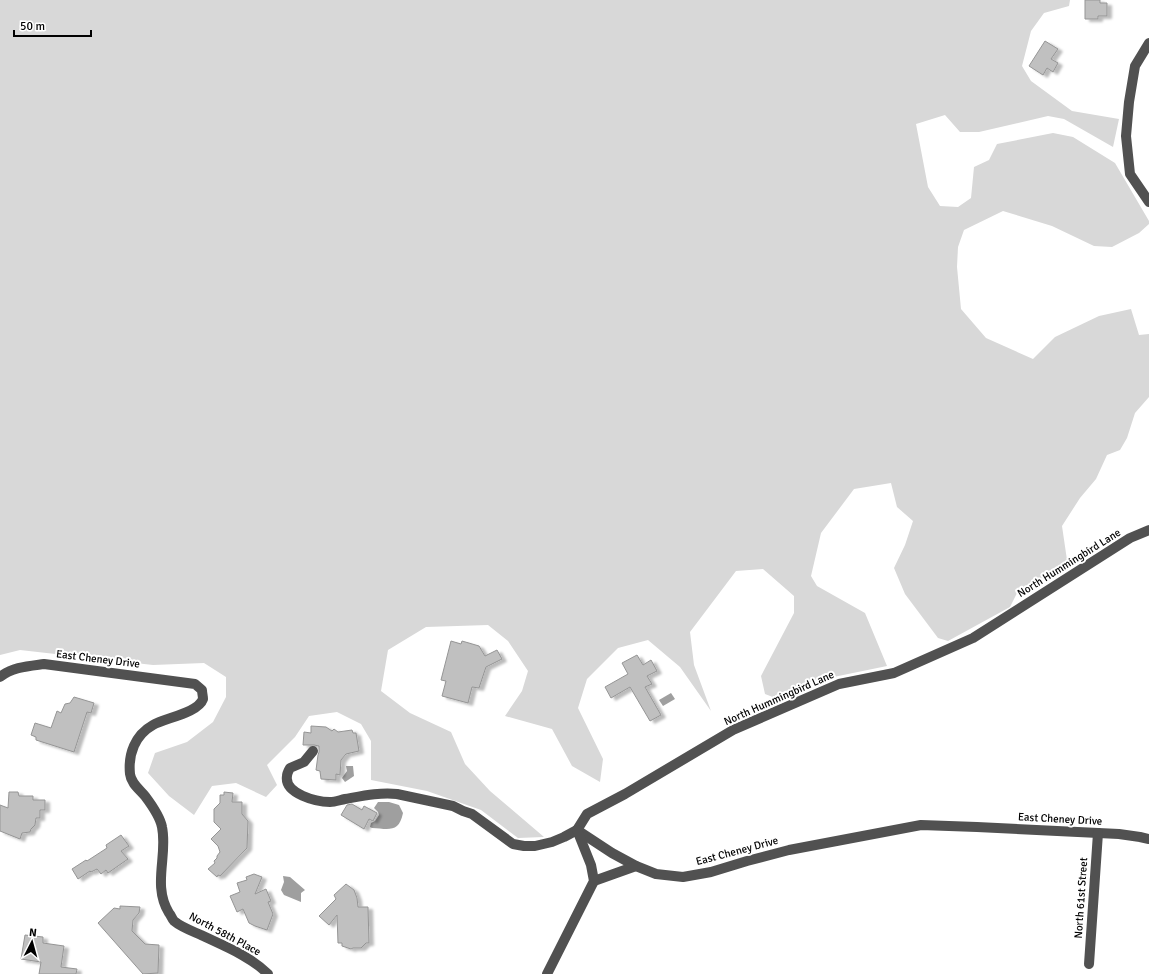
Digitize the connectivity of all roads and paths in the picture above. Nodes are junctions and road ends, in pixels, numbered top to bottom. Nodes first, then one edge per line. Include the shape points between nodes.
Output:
1 (1149, 43) edge
2 (1149, 202) edge
3 (1149, 530) edge
4 (0, 677) edge
5 (194, 684) joint
6 (313, 751) dead end
7 (577, 830) junction
8 (1098, 833) junction
9 (1149, 839) edge
10 (636, 866) junction
11 (594, 881) junction
12 (1089, 964) dead end
13 (268, 974) edge
14 (547, 974) edge

1 - 2 street via 1135,66 1126,136 1130,174
3 - 7 street, North Hummingbird Lane via 1130,538 973,638 894,673 839,684 733,730 586,814
4 - 5 street, East Cheney Drive via 19,668 44,664
5 - 13 street, North 58th Place via 202,690 203,698 199,705 145,730 137,739 132,752 130,776 153,808 162,827 163,904 173,920 252,960
6 - 7 street via 304,762 290,768 287,777 289,785 308,799 331,802 388,793 453,806 472,814 513,844 524,846 552,842
7 - 10 street, East Cheney Drive
7 - 11 street
8 - 9 street, East Cheney Drive
8 - 10 street, East Cheney Drive via 921,825 789,850 711,872 683,877 656,874
8 - 12 street, North 61st Street
10 - 11 street
11 - 14 street

